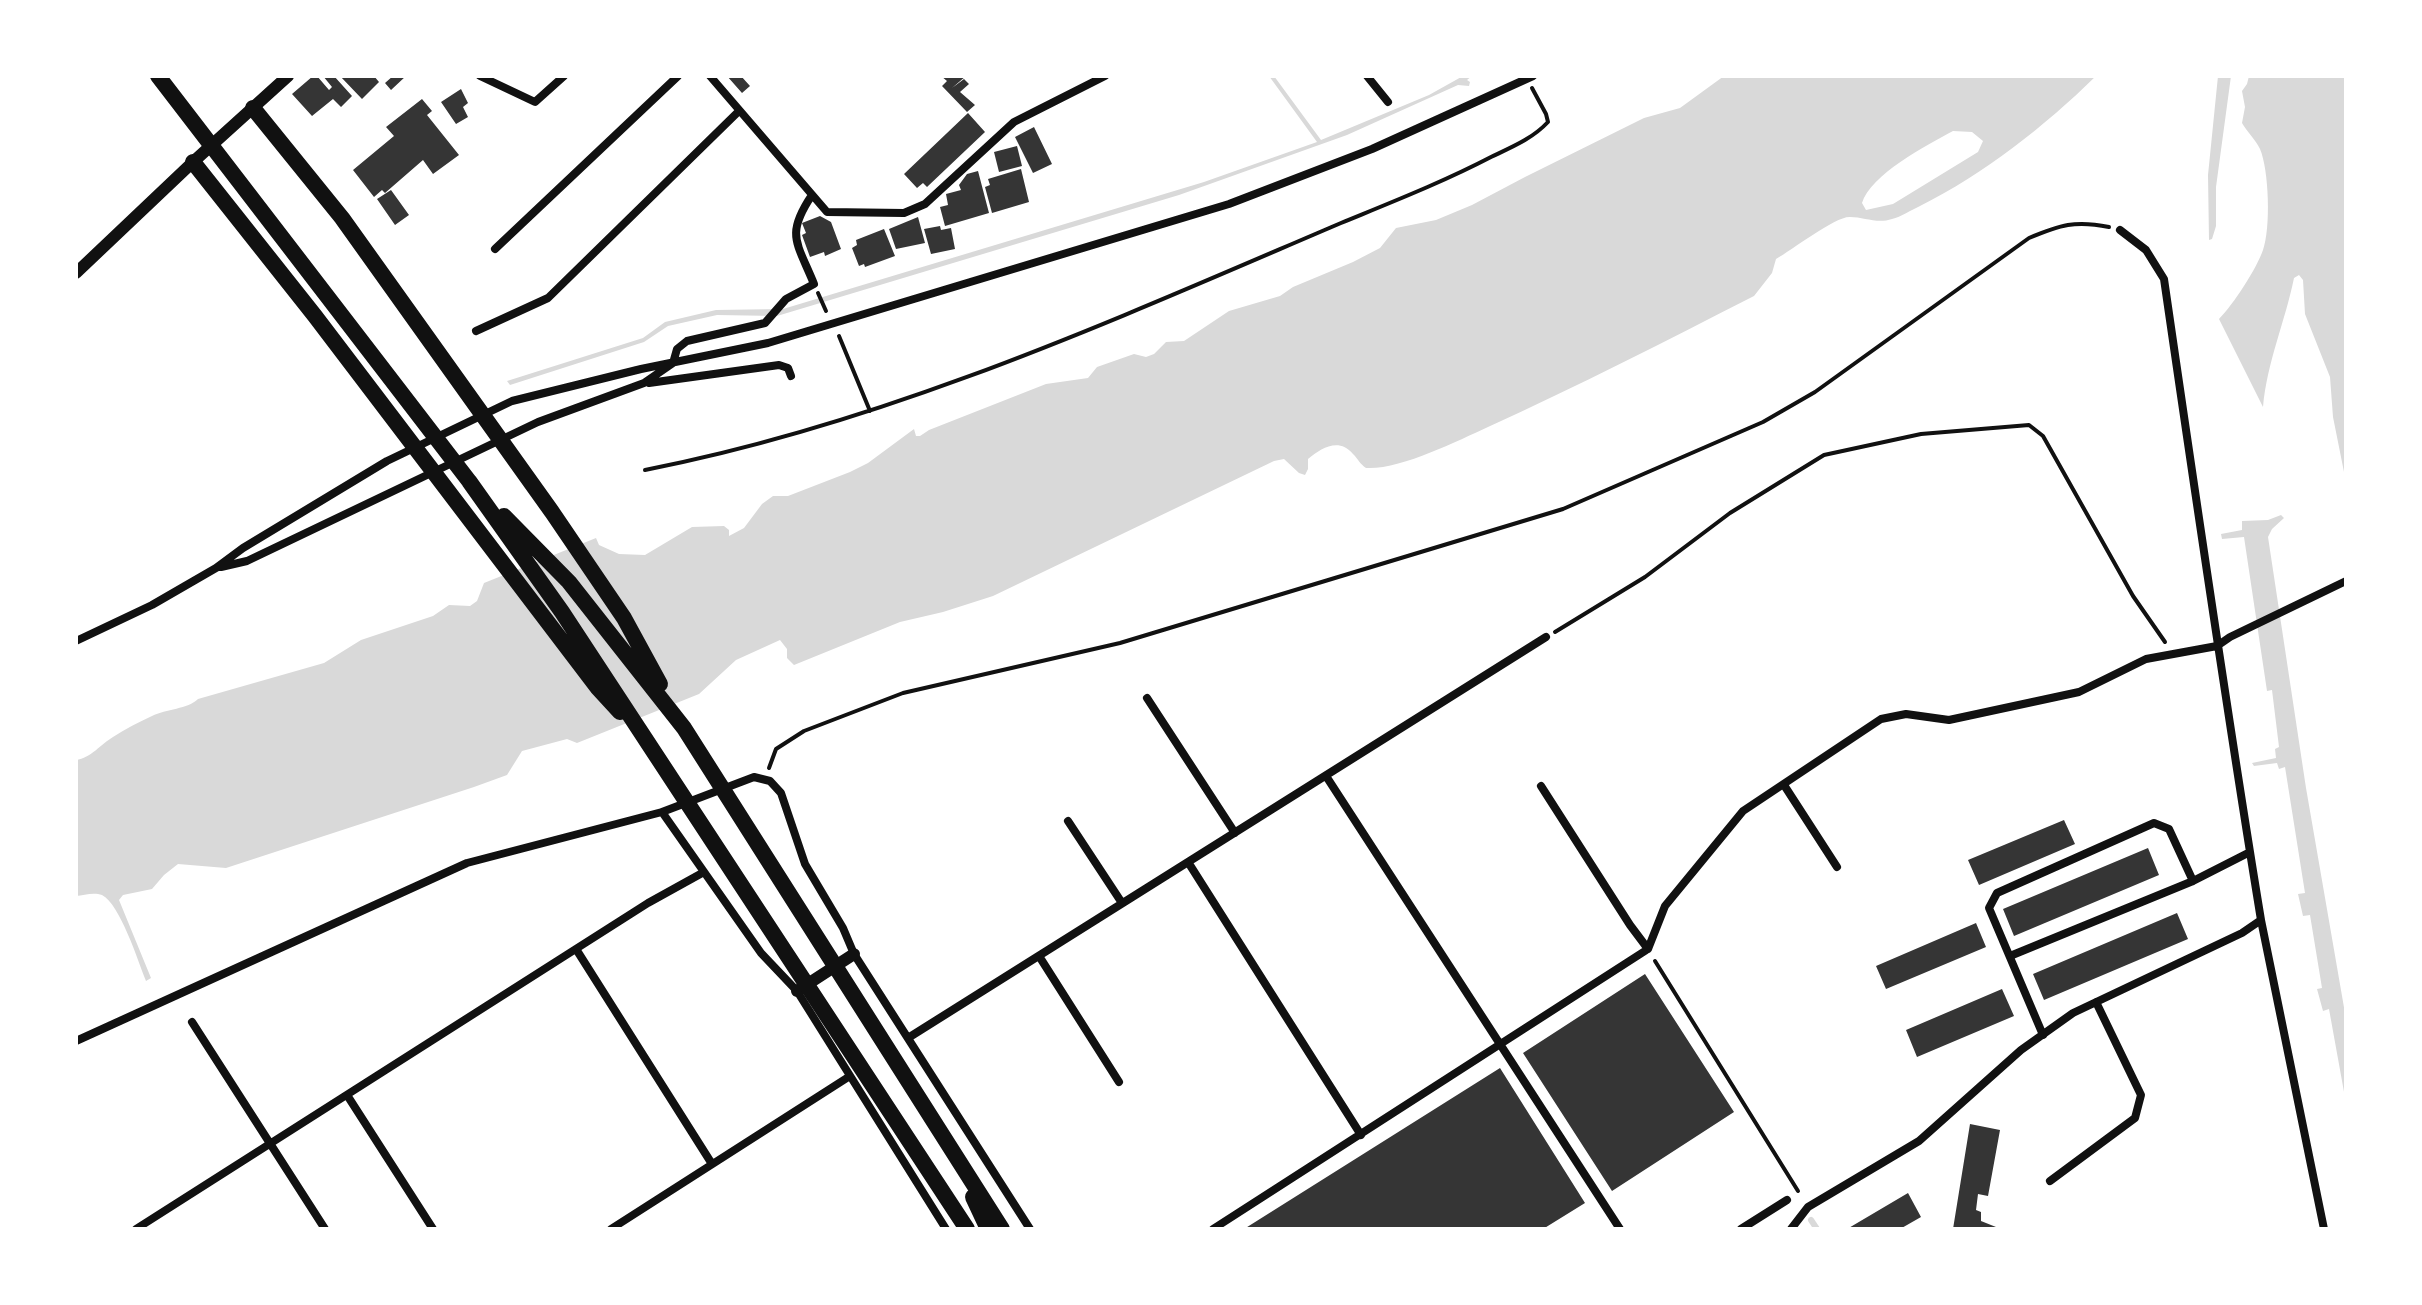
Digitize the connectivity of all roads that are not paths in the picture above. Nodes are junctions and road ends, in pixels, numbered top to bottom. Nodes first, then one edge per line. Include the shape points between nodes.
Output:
1 (158, 76) edge
2 (288, 76) edge
3 (480, 76) edge
4 (564, 76) edge
5 (678, 76) edge
6 (710, 76) edge
7 (1105, 76) edge
8 (1367, 76) edge
9 (1530, 78) edge
10 (1388, 102) dead end
11 (253, 108) junction
12 (739, 111) junction
13 (193, 162) junction
14 (812, 195) junction
15 (2120, 230) road end
16 (495, 249) dead end
17 (76, 273) edge
18 (476, 331) dead end
19 (673, 363) junction
20 (791, 376) dead end
21 (644, 383) junction
22 (469, 481) junction
23 (216, 568) junction
24 (2346, 581) edge
25 (1546, 637) road end
26 (76, 641) edge
27 (2217, 646) junction
28 (1147, 698) dead end
29 (684, 728) junction
30 (656, 751) junction
31 (1326, 776) junction
32 (1784, 785) junction
33 (1541, 786) dead end
34 (662, 812) junction
35 (1068, 821) dead end
36 (1235, 833) junction
37 (2250, 852) junction
38 (1188, 862) junction
39 (1837, 867) dead end
40 (704, 872) junction
41 (2193, 881) junction
42 (1122, 903) junction
43 (2261, 920) junction
44 (576, 949) junction
45 (1648, 949) junction
46 (854, 954) junction
47 (1039, 956) junction
48 (2010, 956) junction
49 (797, 991) junction
50 (2096, 1002) junction
51 (192, 1022) dead end
52 (2043, 1035) junction
53 (908, 1038) junction
54 (76, 1041) edge
55 (1502, 1045) junction
56 (850, 1076) junction
57 (1119, 1082) dead end
58 (347, 1095) junction
59 (1361, 1135) junction
60 (270, 1143) junction
61 (954, 1151) junction
62 (712, 1164) junction
63 (2050, 1181) dead end
64 (1787, 1200) dead end
65 (136, 1229) edge
66 (325, 1229) edge
67 (433, 1229) edge
68 (611, 1229) edge
69 (946, 1229) edge
70 (967, 1229) edge
71 (988, 1229) edge
72 (1002, 1229) edge
73 (1030, 1229) edge
74 (1213, 1229) edge
75 (1620, 1229) edge
76 (1741, 1229) edge
77 (1791, 1229) edge
78 (2324, 1229) edge

1 - 22 highway
2 - 11 street
3 - 4 street via 535,102
5 - 16 street
6 - 12 street
7 - 14 street via 1014,122 925,204 904,213 827,212
8 - 10 street
9 - 19 street via 1372,149 1229,204 768,343
11 - 13 street
11 - 29 highway via 342,218 552,512 624,618
12 - 14 street
12 - 18 street via 548,298
13 - 17 street
13 - 30 highway via 597,687
14 - 19 street via 795,226 795,238 814,284 786,299 765,323 687,341 677,349
15 - 27 street via 2146,250 2164,279
19 - 21 street
19 - 23 street via 512,401 387,461
20 - 21 street via 779,365
21 - 23 street via 538,422 247,561
22 - 29 highway via 569,582
22 - 30 highway
23 - 26 street
24 - 27 street
25 - 31 street
27 - 32 street via 2146,659 2079,692 1949,720 1906,714 1881,719
27 - 37 street
28 - 36 street
29 - 61 highway
30 - 70 highway
31 - 36 street
31 - 55 street
32 - 39 street
32 - 45 street via 1743,811 1665,906
33 - 45 street
34 - 40 street
34 - 46 street via 754,777 770,781 781,793 805,864
34 - 54 street via 467,863
35 - 42 street
36 - 38 street
37 - 41 street
37 - 43 street
38 - 42 street
38 - 59 street
40 - 44 street
40 - 49 street via 761,953
41 - 48 street
41 - 48 street via 2169,829 2154,823 1997,893 1989,908
42 - 47 street
43 - 50 street
43 - 78 street
44 - 58 street
44 - 62 street
45 - 55 street
46 - 49 street
46 - 53 street
47 - 53 street
47 - 57 street
48 - 52 street
49 - 56 street
50 - 52 street
50 - 63 street via 2141,1095 2135,1118
51 - 60 street
52 - 77 street via 1919,1141 1808,1207
53 - 73 street
55 - 59 street
55 - 75 street
56 - 62 street
56 - 69 street
58 - 60 street
58 - 67 street
59 - 74 street
60 - 65 street
60 - 66 street
61 - 71 highway
61 - 72 highway
62 - 68 street
64 - 76 street

